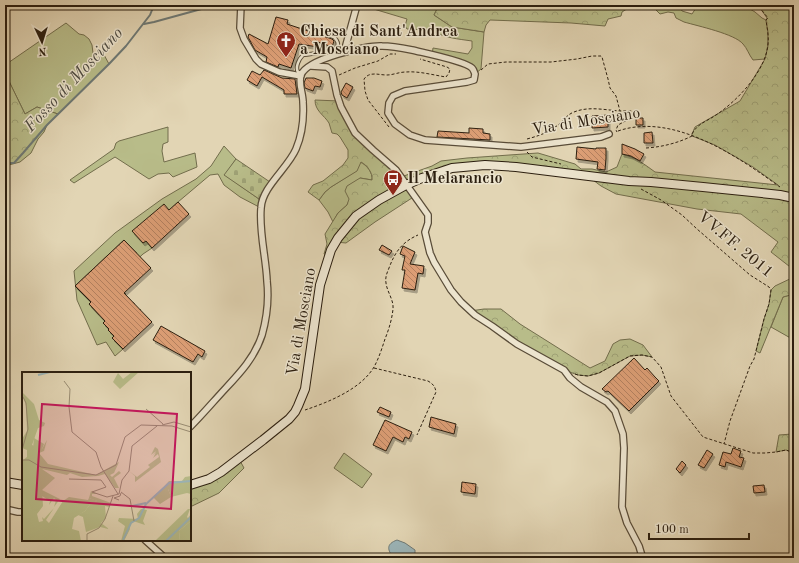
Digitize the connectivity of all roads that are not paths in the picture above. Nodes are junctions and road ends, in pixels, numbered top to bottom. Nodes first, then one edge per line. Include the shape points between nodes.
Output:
1 (241, 5) edge
2 (357, 5) edge
3 (307, 28) dead end
4 (344, 52) junction
5 (310, 66) junction
6 (302, 75) junction
7 (609, 134) road end
8 (406, 185) junction
9 (794, 198) edge
10 (191, 426) edge
11 (5, 482) edge
12 (22, 485) edge
13 (191, 485) edge
14 (5, 509) edge
15 (22, 512) edge
16 (146, 541) edge
17 (165, 558) edge
18 (642, 558) edge

1 - 6 street via 240,28 256,59 279,72
2 - 4 street
3 - 6 lane via 334,37 338,46 329,51 303,55 297,67 297,71
4 - 5 street
4 - 7 street, Via di Mosciano via 381,46 406,49 449,59 472,68 474,80 405,91 393,96 388,113 395,124 410,136 425,140 521,147
5 - 6 street
5 - 8 street via 327,67 332,71 337,95 355,133 396,170
6 - 10 street via 303,127 296,149 262,200 267,305 261,336 244,368
8 - 9 main road, Via di Mosciano via 452,168 485,165
8 - 13 main road, Via di Mosciano via 356,216 331,250 320,285 305,389 295,412 221,472
8 - 18 street via 428,215 425,232 434,262 461,302 517,344 564,370 581,387 607,402 614,411 624,434 622,507
11 - 12 main road
14 - 15 street
16 - 17 street

